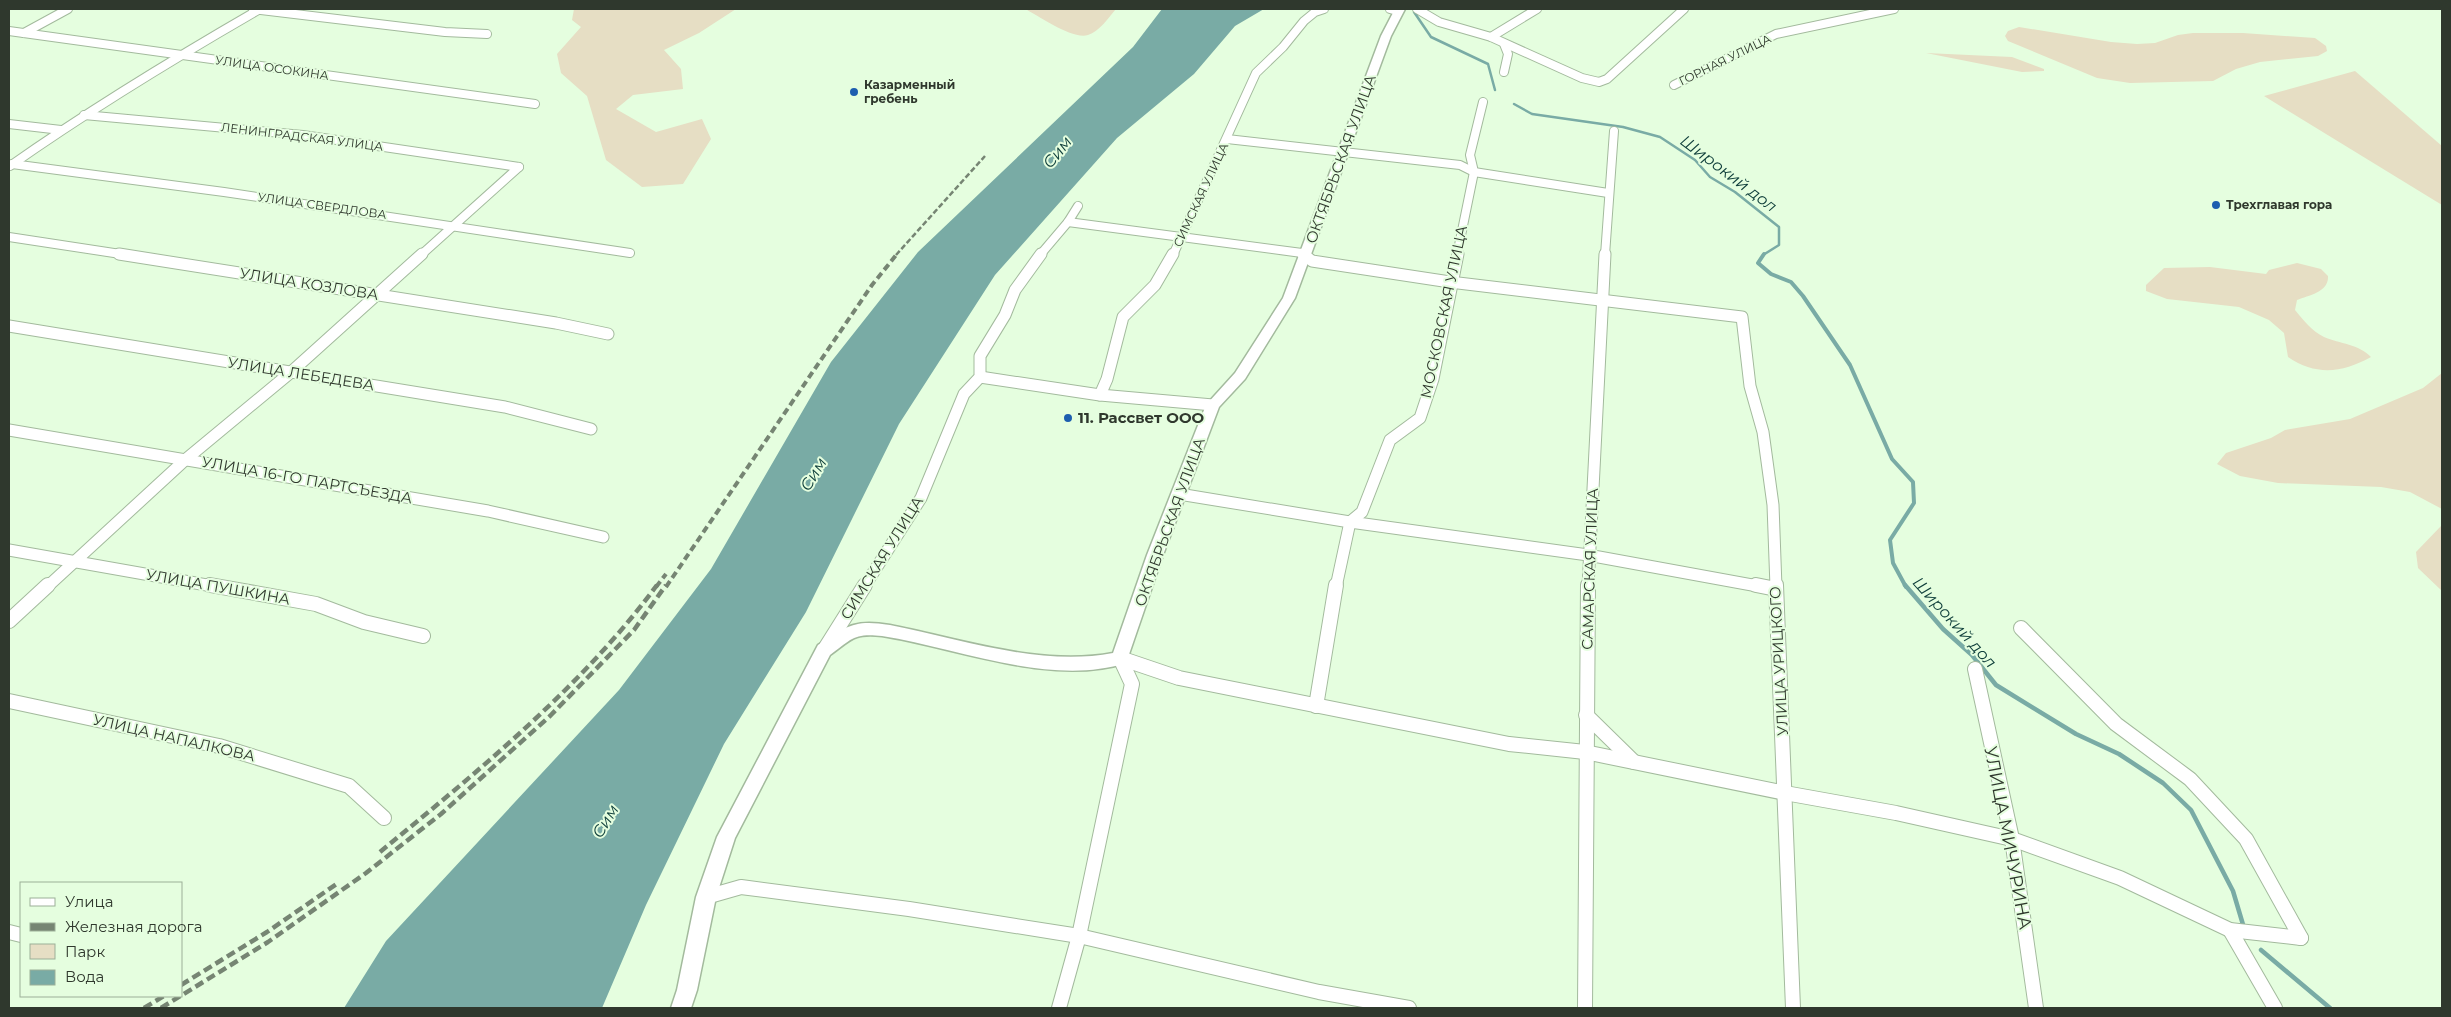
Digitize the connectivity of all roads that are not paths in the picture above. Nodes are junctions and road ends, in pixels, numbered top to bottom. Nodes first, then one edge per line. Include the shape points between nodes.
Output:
1 (68, 9) edge
2 (256, 9) edge
3 (1324, 9) edge
4 (1417, 9) edge
5 (1537, 9) edge
6 (1684, 9) edge
7 (1894, 9) edge
8 (1395, 10) edge
9 (9, 31) edge
10 (24, 33) junction
11 (487, 34) dead end
12 (1490, 38) junction
13 (1504, 44) junction
14 (179, 56) junction
15 (1504, 72) dead end
16 (1674, 85) dead end
17 (1483, 102) dead end
18 (535, 104) dead end
19 (84, 115) junction
20 (9, 124) edge
21 (61, 130) junction
22 (1614, 131) dead end
23 (1227, 139) junction
24 (1342, 152) junction
25 (11, 166) edge
26 (1474, 172) junction
27 (1608, 193) junction
28 (1078, 206) dead end
29 (1068, 222) junction
30 (454, 226) junction
31 (9, 237) edge
32 (1180, 238) junction
33 (630, 252) dead end
34 (1306, 257) junction
35 (1450, 282) junction
36 (377, 294) junction
37 (1604, 298) junction
38 (9, 326) edge
39 (608, 334) dead end
40 (290, 373) junction
41 (980, 377) junction
42 (1100, 396) junction
43 (1213, 406) junction
44 (591, 429) dead end
45 (9, 430) edge
46 (185, 460) junction
47 (1179, 494) junction
48 (1350, 522) junction
49 (603, 536) dead end
50 (9, 550) edge
51 (1588, 556) junction
52 (71, 562) junction
53 (1776, 589) junction
54 (9, 620) edge
55 (2021, 628) dead end
56 (423, 636) dead end
57 (824, 650) junction
58 (1120, 658) junction
59 (1975, 669) dead end
60 (9, 701) edge
61 (1316, 706) junction
62 (1586, 715) junction
63 (1585, 752) junction
64 (1634, 762) junction
65 (1785, 793) junction
66 (384, 818) dead end
67 (2012, 839) junction
68 (706, 897) junction
69 (2230, 930) junction
70 (1079, 936) junction
71 (680, 1008) edge
72 (1059, 1008) edge
73 (1409, 1008) edge
74 (1585, 1008) edge
75 (1793, 1008) edge
76 (2036, 1008) edge
77 (2275, 1008) edge

1 - 10 street
2 - 11 street via 445,32
2 - 14 street
3 - 23 street, СИМСКАЯ УЛИЦА via 1304,21 1256,73
4 - 12 street via 1439,22
5 - 12 street
6 - 13 street via 1607,79 1599,82 1582,78
7 - 16 street, ГОРНАЯ УЛИЦА via 1776,34
8 - 24 main road, ОКТЯБРЬСКАЯ УЛИЦА
9 - 10 street, УЛИЦА ОСОКИНА
10 - 14 street, УЛИЦА ОСОКИНА
12 - 13 street
13 - 15 street via 1508,54
14 - 18 street, УЛИЦА ОСОКИНА
14 - 19 street
17 - 26 street, МОСКОВСКАЯ УЛИЦА via 1470,154
19 - 21 street
19 - 30 street, ЛЕНИНГРАДСКАЯ УЛИЦА via 303,135 519,167
20 - 21 street
21 - 25 street
22 - 27 street, САМАРСКАЯ УЛИЦА
23 - 24 street
23 - 32 street, СИМСКАЯ УЛИЦА
24 - 26 street via 1460,164
24 - 34 main road, ОКТЯБРЬСКАЯ УЛИЦА
25 - 30 street, УЛИЦА СВЕРДЛОВА via 224,192
26 - 27 street
26 - 35 street, МОСКОВСКАЯ УЛИЦА
27 - 37 street, САМАРСКАЯ УЛИЦА
28 - 29 street
29 - 32 street
29 - 41 street via 1015,290 1005,315 980,356
30 - 33 street, УЛИЦА СВЕРДЛОВА
30 - 36 street
31 - 36 street, УЛИЦА КОЗЛОВА
32 - 34 street via 1302,253
32 - 42 street, СИМСКАЯ УЛИЦА via 1156,285 1123,317
34 - 35 street via 1312,261
34 - 43 main road, ОКТЯБРЬСКАЯ УЛИЦА via 1289,298 1262,343 1240,376
35 - 37 street
35 - 48 street, МОСКОВСКАЯ УЛИЦА via 1433,379 1420,418 1390,440 1362,512
36 - 39 street, УЛИЦА КОЗЛОВА
36 - 40 street
37 - 51 street, САМАРСКАЯ УЛИЦА
37 - 53 street, УЛИЦА УРИЦКОГО via 1742,317 1750,386 1763,432 1772,505
38 - 40 street, УЛИЦА ЛЕБЕДЕВА
40 - 44 street, УЛИЦА ЛЕБЕДЕВА via 505,407
40 - 46 street
41 - 42 street
41 - 57 street, СИМСКАЯ УЛИЦА via 964,394 921,498
42 - 43 street
43 - 47 main road, ОКТЯБРЬСКАЯ УЛИЦА
45 - 46 street, УЛИЦА 16-ГО ПАРТСЪЕЗДА
46 - 49 street, УЛИЦА 16-ГО ПАРТСЪЕЗДА via 488,511
46 - 52 street
47 - 48 street
47 - 58 main road, ОКТЯБРЬСКАЯ УЛИЦА
48 - 51 street
48 - 61 street, МОСКОВСКАЯ УЛИЦА via 1331,609
50 - 52 street, УЛИЦА ПУШКИНА
51 - 53 street
51 - 62 street, САМАРСКАЯ УЛИЦА
52 - 54 street
52 - 56 street, УЛИЦА ПУШКИНА via 316,604 364,622
53 - 65 street, УЛИЦА УРИЦКОГО
55 - 69 street via 2116,724 2190,780 2246,839 2301,938
57 - 58 main road, СИМСКАЯ УЛИЦА via 851,631 882,630 1065,664 1085,665
57 - 68 main road, СИМСКАЯ УЛИЦА via 726,836
58 - 61 street via 1179,678
58 - 70 street via 1132,684
59 - 67 street, УЛИЦА МИЧУРИНА
60 - 66 street, УЛИЦА НАПАЛКОВА via 220,746 349,786
61 - 63 street via 1509,744
62 - 63 street, САМАРСКАЯ УЛИЦА
62 - 64 street
63 - 64 street
63 - 74 street, САМАРСКАЯ УЛИЦА
64 - 65 street
65 - 67 street
65 - 75 street, УЛИЦА УРИЦКОГО
67 - 69 street via 2120,878
67 - 76 street, УЛИЦА МИЧУРИНА
68 - 70 street via 741,888 908,909
68 - 71 main road, СИМСКАЯ УЛИЦА via 687,990
69 - 77 street
70 - 72 street
70 - 73 street via 1319,992

